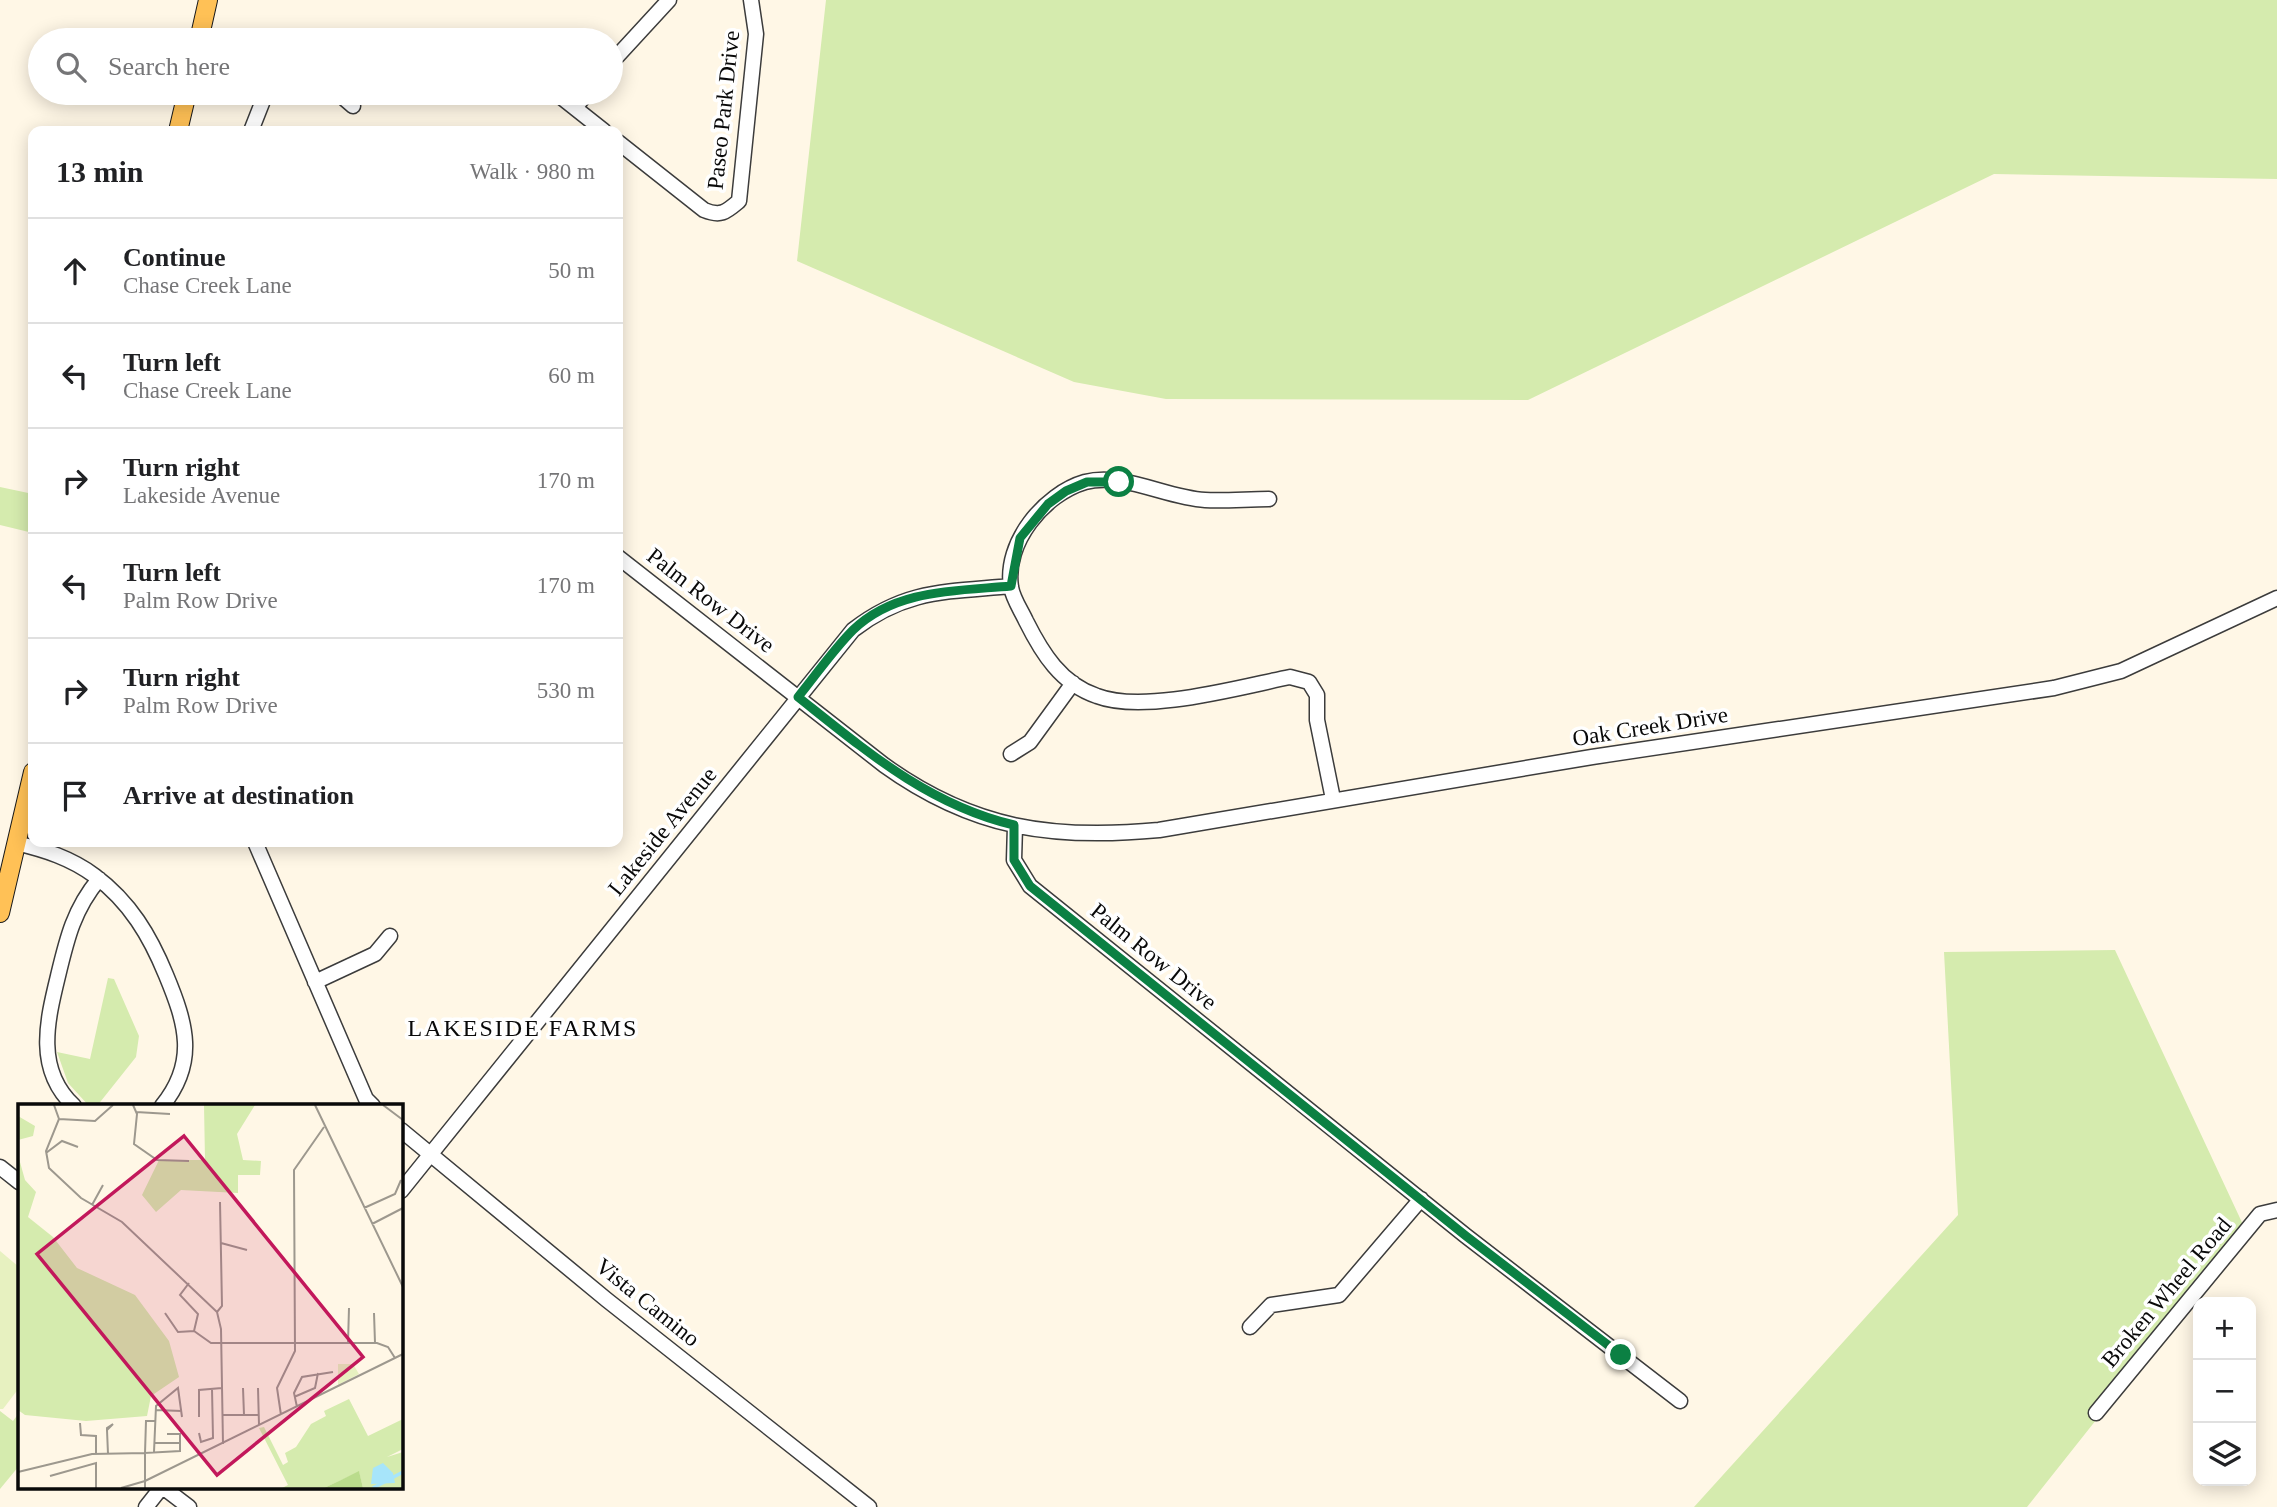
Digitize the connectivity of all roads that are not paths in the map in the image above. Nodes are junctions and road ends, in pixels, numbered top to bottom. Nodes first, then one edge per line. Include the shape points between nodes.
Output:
1 (208, 0) edge
2 (669, 0) edge
3 (751, 0) edge
4 (202, 28) edge
5 (623, 50) edge
6 (184, 105) edge
7 (261, 105) edge
8 (571, 105) edge
9 (577, 105) edge
10 (575, 108) junction
11 (179, 126) edge
12 (253, 126) edge
13 (598, 126) edge
14 (623, 146) edge
15 (1269, 499) dead end
16 (623, 560) edge
17 (1011, 586) junction
18 (2277, 598) edge
19 (1073, 682) junction
20 (798, 697) junction
21 (1011, 754) dead end
22 (28, 793) edge
23 (1333, 799) junction
24 (1014, 825) junction
25 (16, 843) junction
26 (28, 846) edge
27 (30, 847) edge
28 (257, 847) edge
29 (99, 879) junction
30 (0, 913) edge
31 (390, 936) dead end
32 (315, 982) junction
33 (73, 1104) edge
34 (163, 1104) edge
35 (371, 1104) edge
36 (402, 1131) edge
37 (430, 1155) junction
38 (0, 1167) edge
39 (18, 1181) edge
40 (402, 1190) edge
41 (1421, 1199) junction
42 (2277, 1210) edge
43 (1250, 1327) dead end
44 (1680, 1401) dead end
45 (2096, 1413) dead end
46 (161, 1490) edge
47 (166, 1490) edge
48 (146, 1507) edge
49 (189, 1507) edge
50 (869, 1507) edge

1 - 4 main road
2 - 5 street
3 - 14 street, Paseo Park Drive via 756,34 739,201 724,214 715,215
6 - 11 main road
7 - 12 street
8 - 10 street
9 - 10 street
10 - 13 street
15 - 17 street via 1204,500 1119,482 1087,482 1057,497 1033,520 1020,538
16 - 20 street, Palm Row Drive
17 - 19 street via 1037,645
17 - 20 street, Lakeside Avenue via 930,593 877,611 853,630
18 - 23 street, Oak Creek Drive via 2121,671 2080,682
19 - 21 street via 1030,742
19 - 23 street via 1097,696 1150,703 1290,677 1305,680 1317,695 1317,720
20 - 24 street, Palm Row Drive via 916,786 963,810
20 - 37 street, Lakeside Avenue
22 - 25 main road
23 - 24 street, Oak Creek Drive via 1158,830 1099,835
24 - 41 street, Palm Row Drive via 1014,860 1030,886
25 - 26 street
25 - 30 main road
27 - 29 street via 63,856
28 - 32 street
29 - 33 street via 80,901 69,925 47,1024 47,1054 53,1075
29 - 34 street via 149,936 183,1017 184,1063 176,1087
31 - 32 street via 375,954
32 - 35 street
36 - 37 street, Vista Camino
37 - 40 street, Lakeside Avenue
37 - 50 street, Vista Camino
38 - 39 street
41 - 43 street via 1339,1294 1271,1305
41 - 44 street, Palm Row Drive
42 - 45 street, Broken Wheel Road via 2260,1214
46 - 48 street
47 - 49 street

